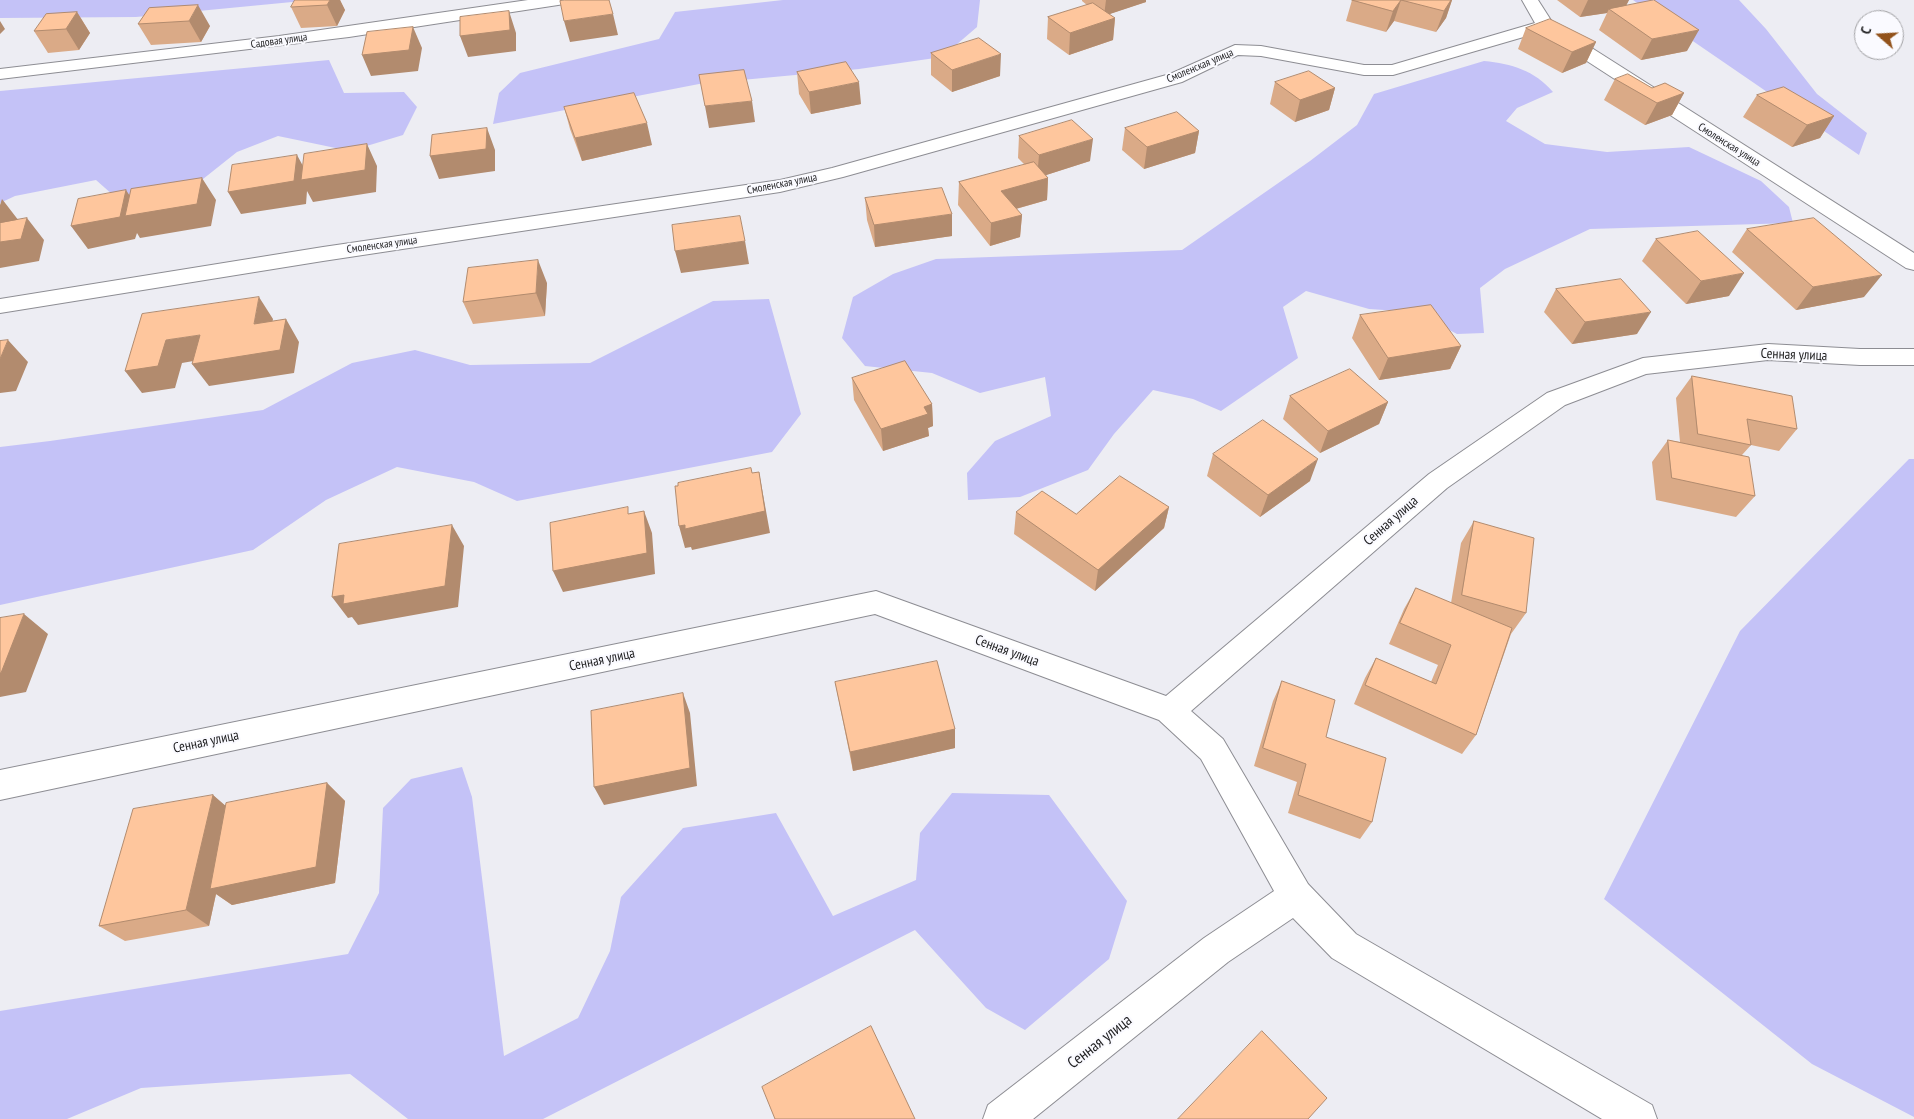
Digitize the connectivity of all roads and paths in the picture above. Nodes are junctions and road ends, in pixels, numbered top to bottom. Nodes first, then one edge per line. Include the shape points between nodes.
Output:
1 (558, 0) edge
2 (1530, 0) edge
3 (1545, 25) junction
4 (0, 74) edge
5 (1914, 263) edge
6 (0, 306) edge
7 (1914, 357) edge
8 (1170, 711) junction
9 (0, 785) edge
10 (1296, 896) junction
11 (1002, 1119) edge
12 (1638, 1119) edge

1 - 4 street, Садовая улица via 231,48
2 - 3 street, Смоленская улица
3 - 5 street, Смоленская улица
3 - 6 street, Смоленская улица via 1393,70 1364,70 1261,51 1235,50 1176,78 780,186
7 - 8 street, Сенная улица via 1768,352 1643,366 1556,399 1438,481
8 - 9 street, Сенная улица via 876,602
8 - 10 street via 1212,749
10 - 11 street, Сенная улица via 1216,950
10 - 12 street via 1344,946

